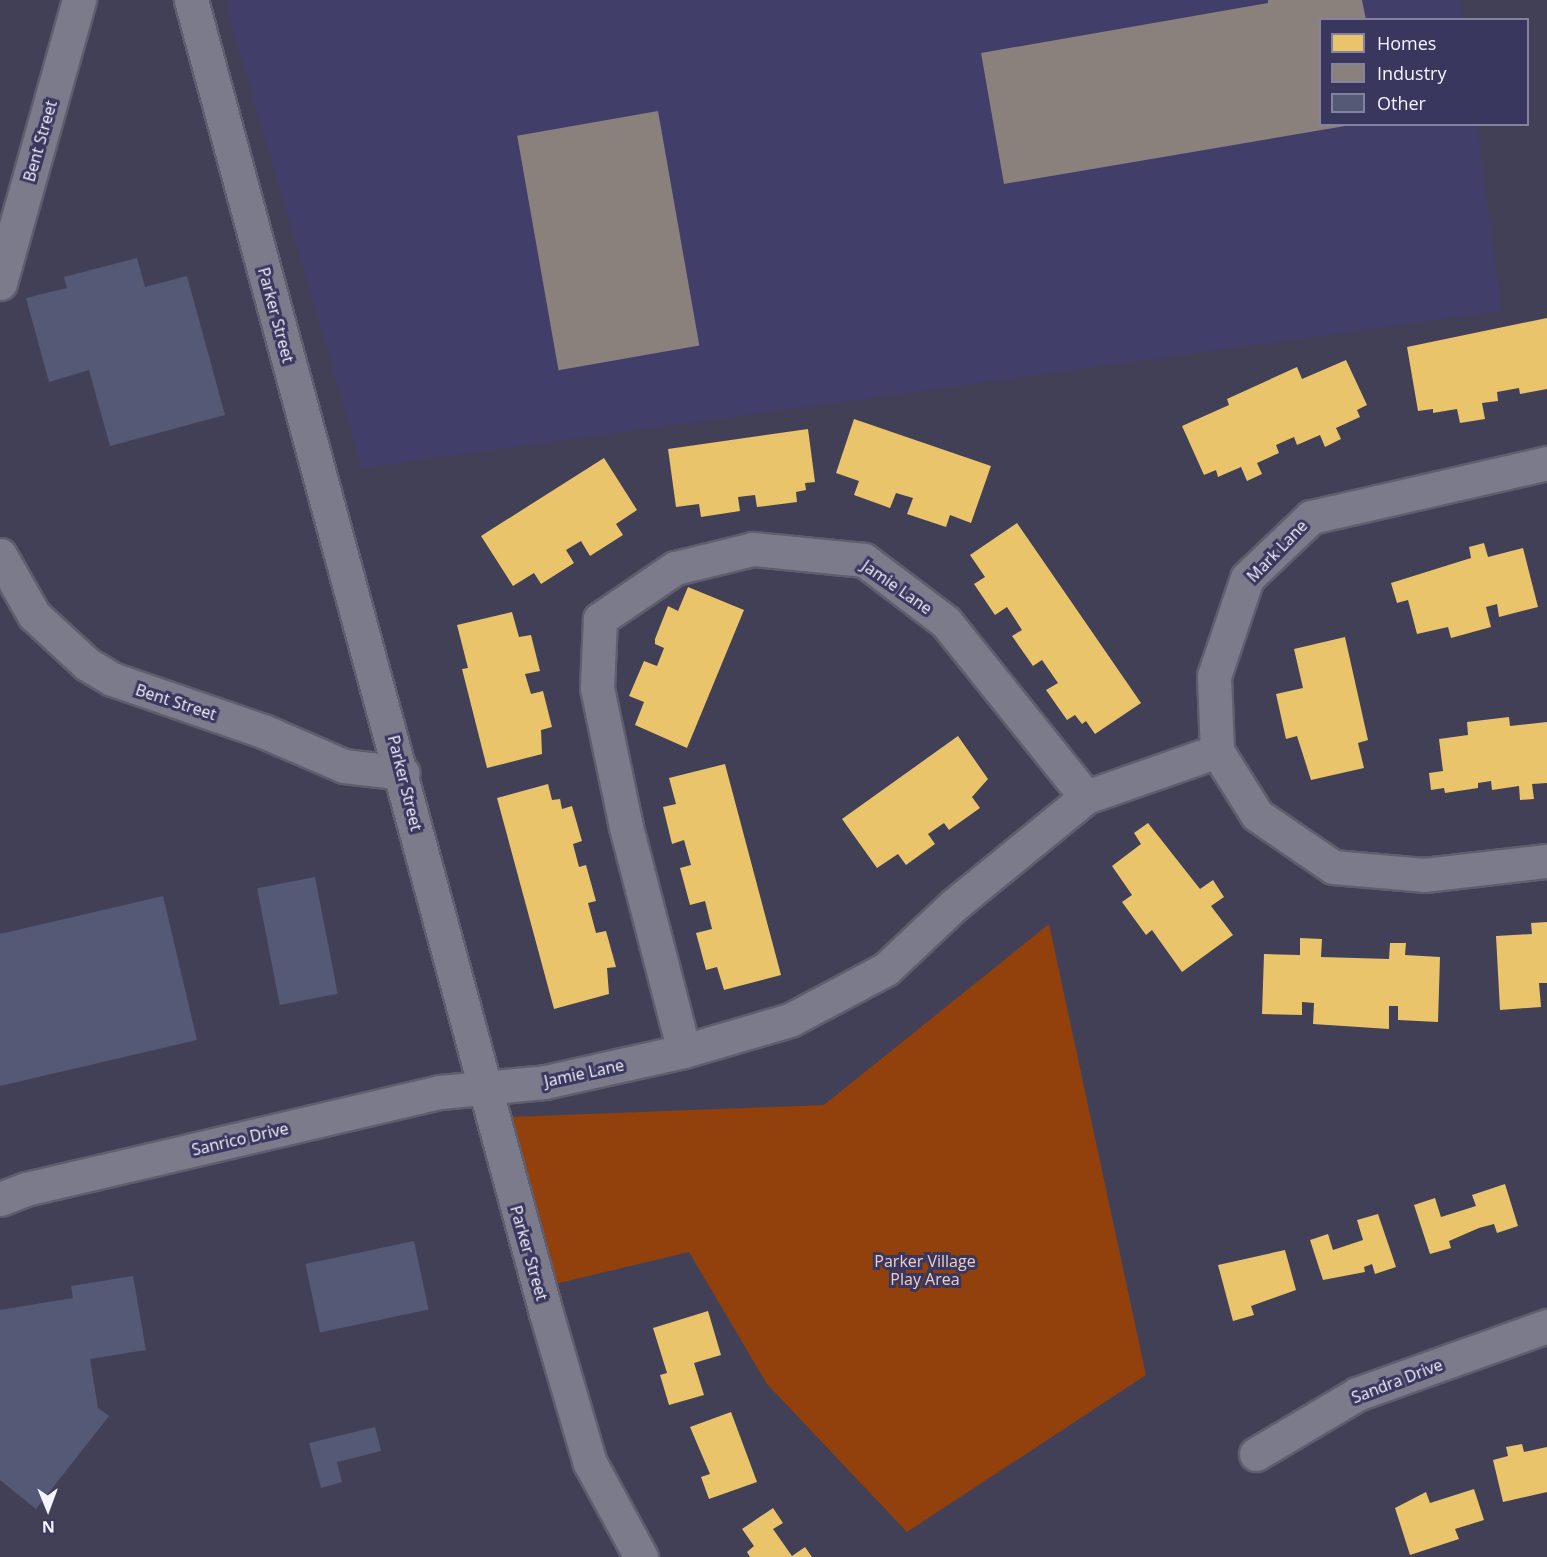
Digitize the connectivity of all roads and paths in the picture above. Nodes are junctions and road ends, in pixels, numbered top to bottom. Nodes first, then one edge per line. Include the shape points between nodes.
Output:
1 (79, 0) edge
2 (191, 0) edge
3 (0, 283) edge
4 (1547, 463) edge
5 (0, 555) edge
6 (1217, 751) junction
7 (403, 773) junction
8 (1086, 797) junction
9 (1547, 861) edge
10 (684, 1051) junction
11 (483, 1090) junction
12 (0, 1199) edge
13 (1547, 1326) edge
14 (1256, 1454) dead end
15 (642, 1557) edge

1 - 3 street, Bent Street
2 - 7 street, Parker Street
4 - 6 street, Mark Lane via 1311,517 1247,578 1214,676
5 - 7 street, Bent Street via 34,615 87,664 112,679 263,731 344,766
6 - 8 street
6 - 9 street, Mark Lane via 1257,815 1333,867 1424,875
7 - 11 street, Parker Street
8 - 10 street, Jamie Lane via 954,905 886,969 790,1020
8 - 10 street, Jamie Lane via 946,622 864,560 753,549 675,568 600,619 597,688 626,827
10 - 11 street, Jamie Lane via 545,1082
11 - 12 street, Sanrico Drive via 440,1092 27,1189
11 - 15 street, Parker Street via 590,1463
13 - 14 street, Sandra Drive via 1357,1394

